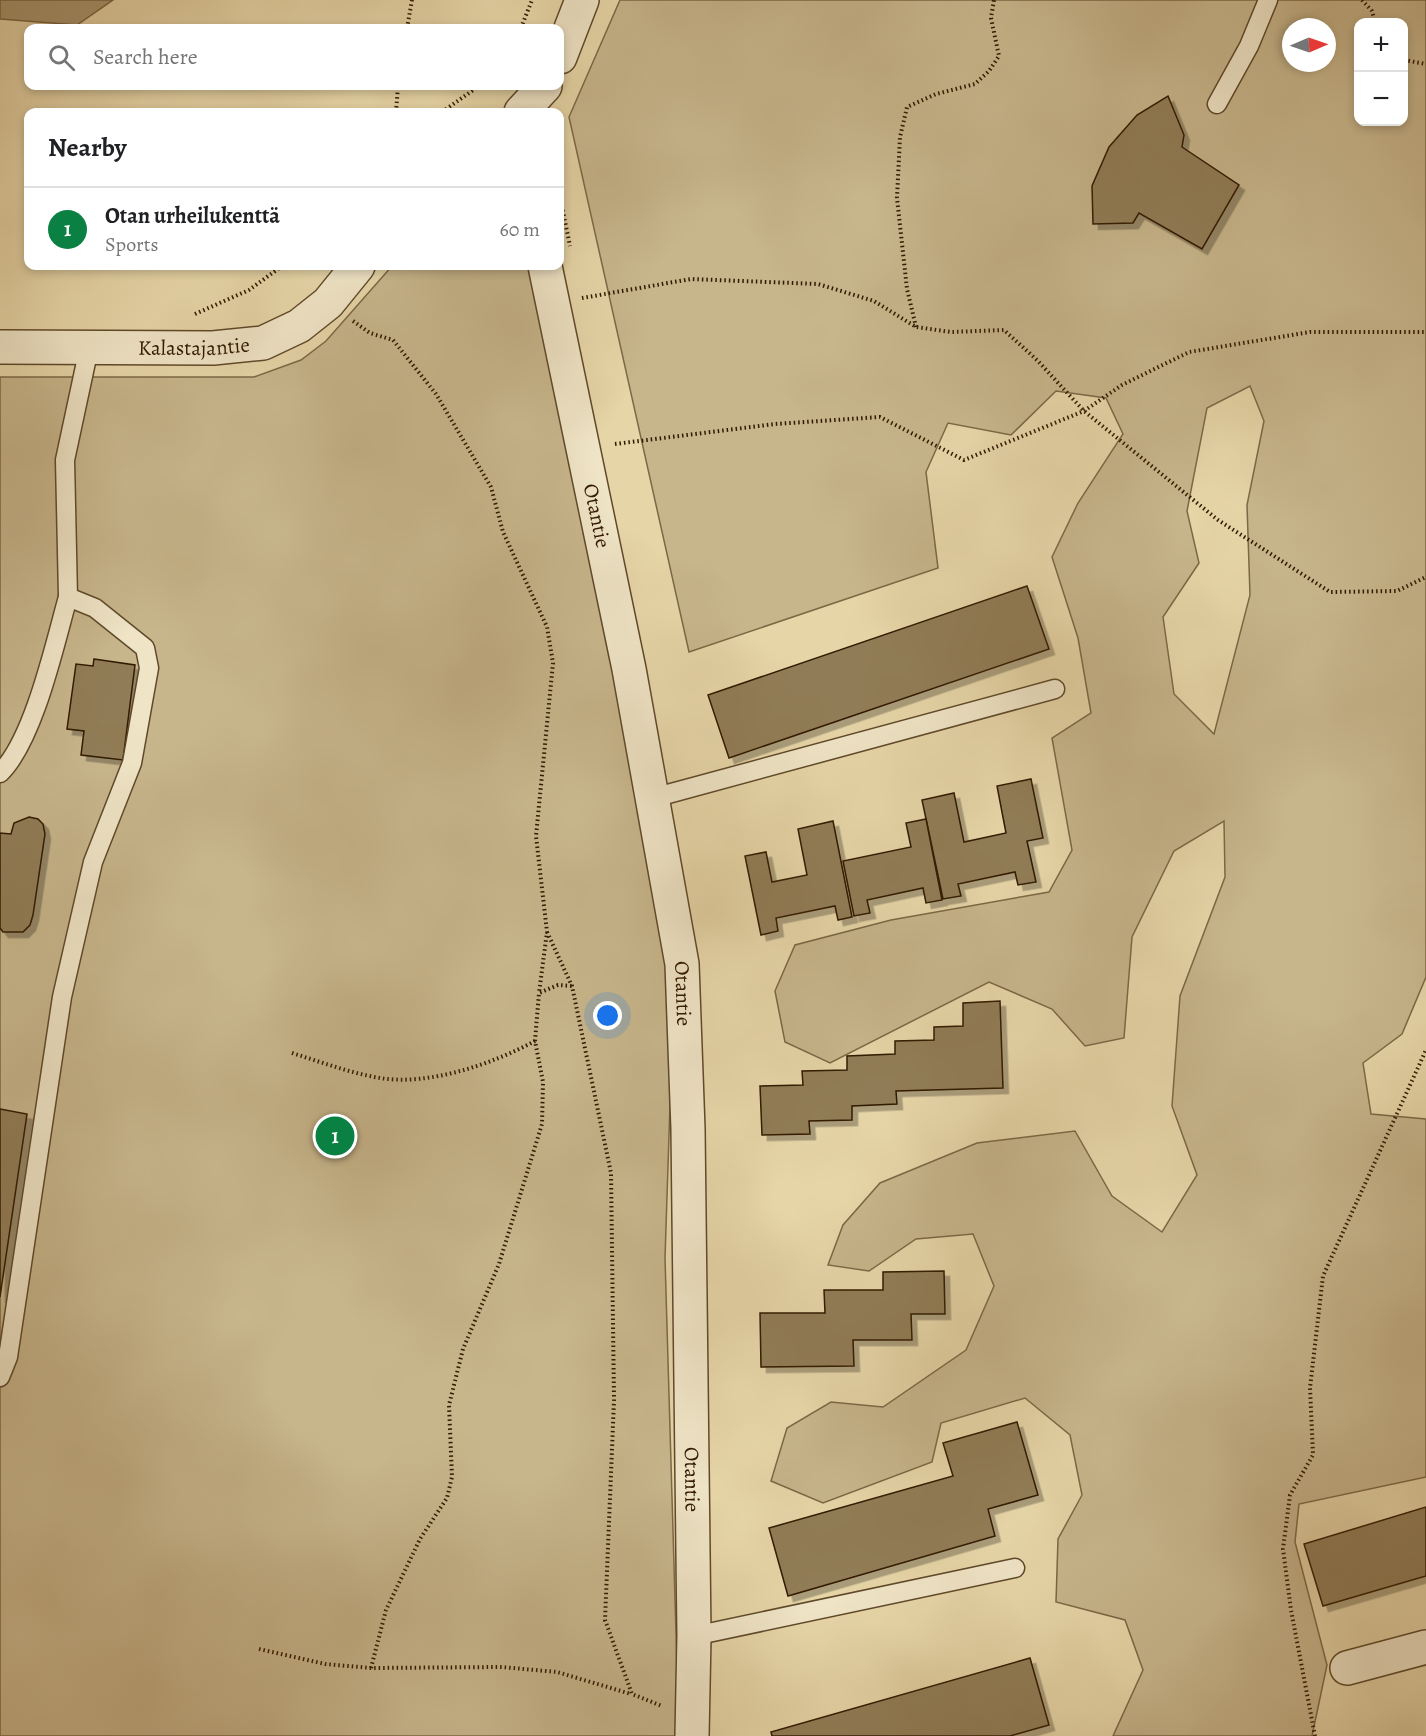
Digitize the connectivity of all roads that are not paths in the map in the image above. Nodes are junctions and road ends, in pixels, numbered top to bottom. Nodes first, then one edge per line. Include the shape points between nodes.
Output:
1 (582, 0) edge
2 (1268, 0) edge
3 (564, 47) edge
4 (541, 90) edge
5 (1216, 104) dead end
6 (525, 108) edge
7 (355, 270) edge
8 (546, 270) edge
9 (0, 346) edge
10 (89, 348) junction
11 (68, 597) junction
12 (1055, 689) dead end
13 (0, 772) edge
14 (653, 798) junction
15 (0, 1377) edge
16 (1015, 1568) dead end
17 (694, 1636) junction
18 (1426, 1647) edge
19 (1347, 1668) dead end
20 (692, 1730) edge

1 - 3 street
2 - 5 lane via 1249,46
4 - 6 street
7 - 10 street, Kalastajantie via 328,303 299,326 263,343 213,348
8 - 14 street, Otantie via 592,481
9 - 10 street, Kalastajantie
10 - 11 lane via 65,460
11 - 13 lane via 42,690 11,762
11 - 15 lane via 95,608 145,648 149,668 132,763 93,862 62,997 8,1357
12 - 14 lane
14 - 17 street, Otantie via 682,964 688,1129
16 - 17 lane
17 - 20 street, Otantie
18 - 19 street

